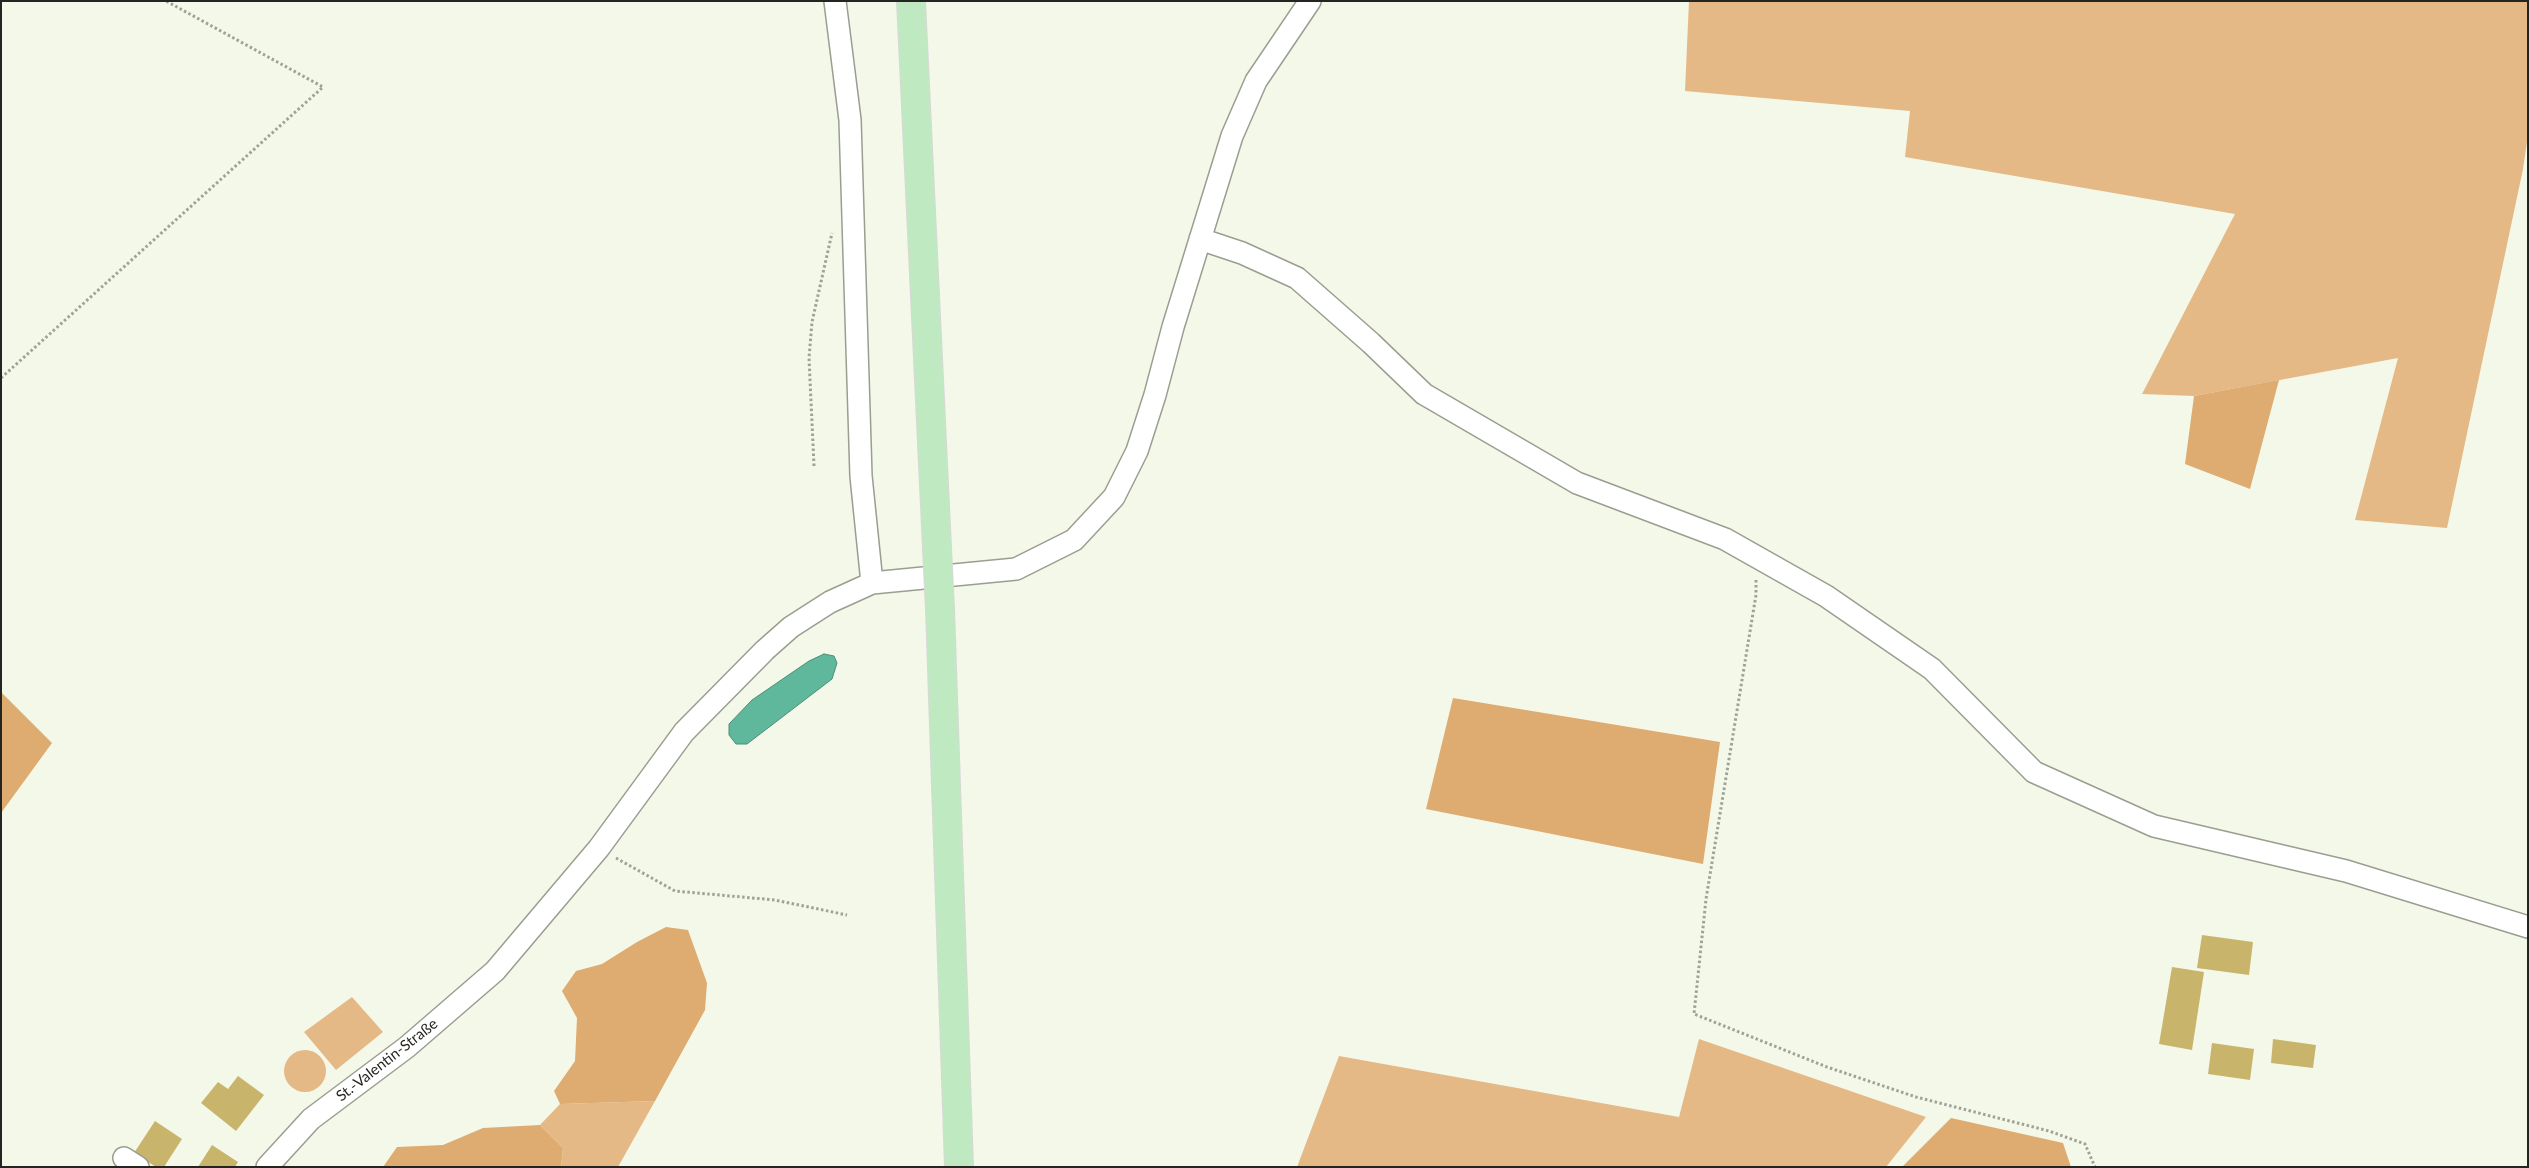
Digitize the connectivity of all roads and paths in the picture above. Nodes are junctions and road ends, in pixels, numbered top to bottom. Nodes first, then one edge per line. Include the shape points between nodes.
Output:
1 (166, 1) edge
2 (835, 1) edge
3 (911, 1) edge
4 (1310, 1) edge
5 (834, 227) dead end
6 (1200, 239) junction
7 (1, 378) edge
8 (814, 466) dead end
9 (1756, 556) junction
10 (872, 584) junction
11 (599, 848) junction
12 (847, 915) dead end
13 (2528, 928) edge
14 (267, 1167) edge
15 (959, 1167) edge
16 (2095, 1167) edge

1 - 7 path via 323,87
2 - 10 street via 850,120 860,476
3 - 15 main road, bridge via 940,609
4 - 6 street, St.-Valentin-Straße via 1256,81 1232,136
5 - 8 path via 812,322 809,358
6 - 9 street via 1242,252 1297,278 1424,394 1577,483 1725,539
6 - 10 street, St.-Valentin-Straße via 1137,451 1114,497 1074,540 1016,569
9 - 13 street via 1826,596 1932,670 2034,772 2154,826 2346,871
9 - 16 path via 1756,595 1706,899 1694,1014 1827,1067 1916,1097 2049,1131 2086,1144
10 - 11 street, St.-Valentin-Straße via 830,602 791,627 765,650 684,732
11 - 12 path via 675,891 775,900
11 - 14 street, St.-Valentin-Straße via 510,956 407,1047 312,1119

